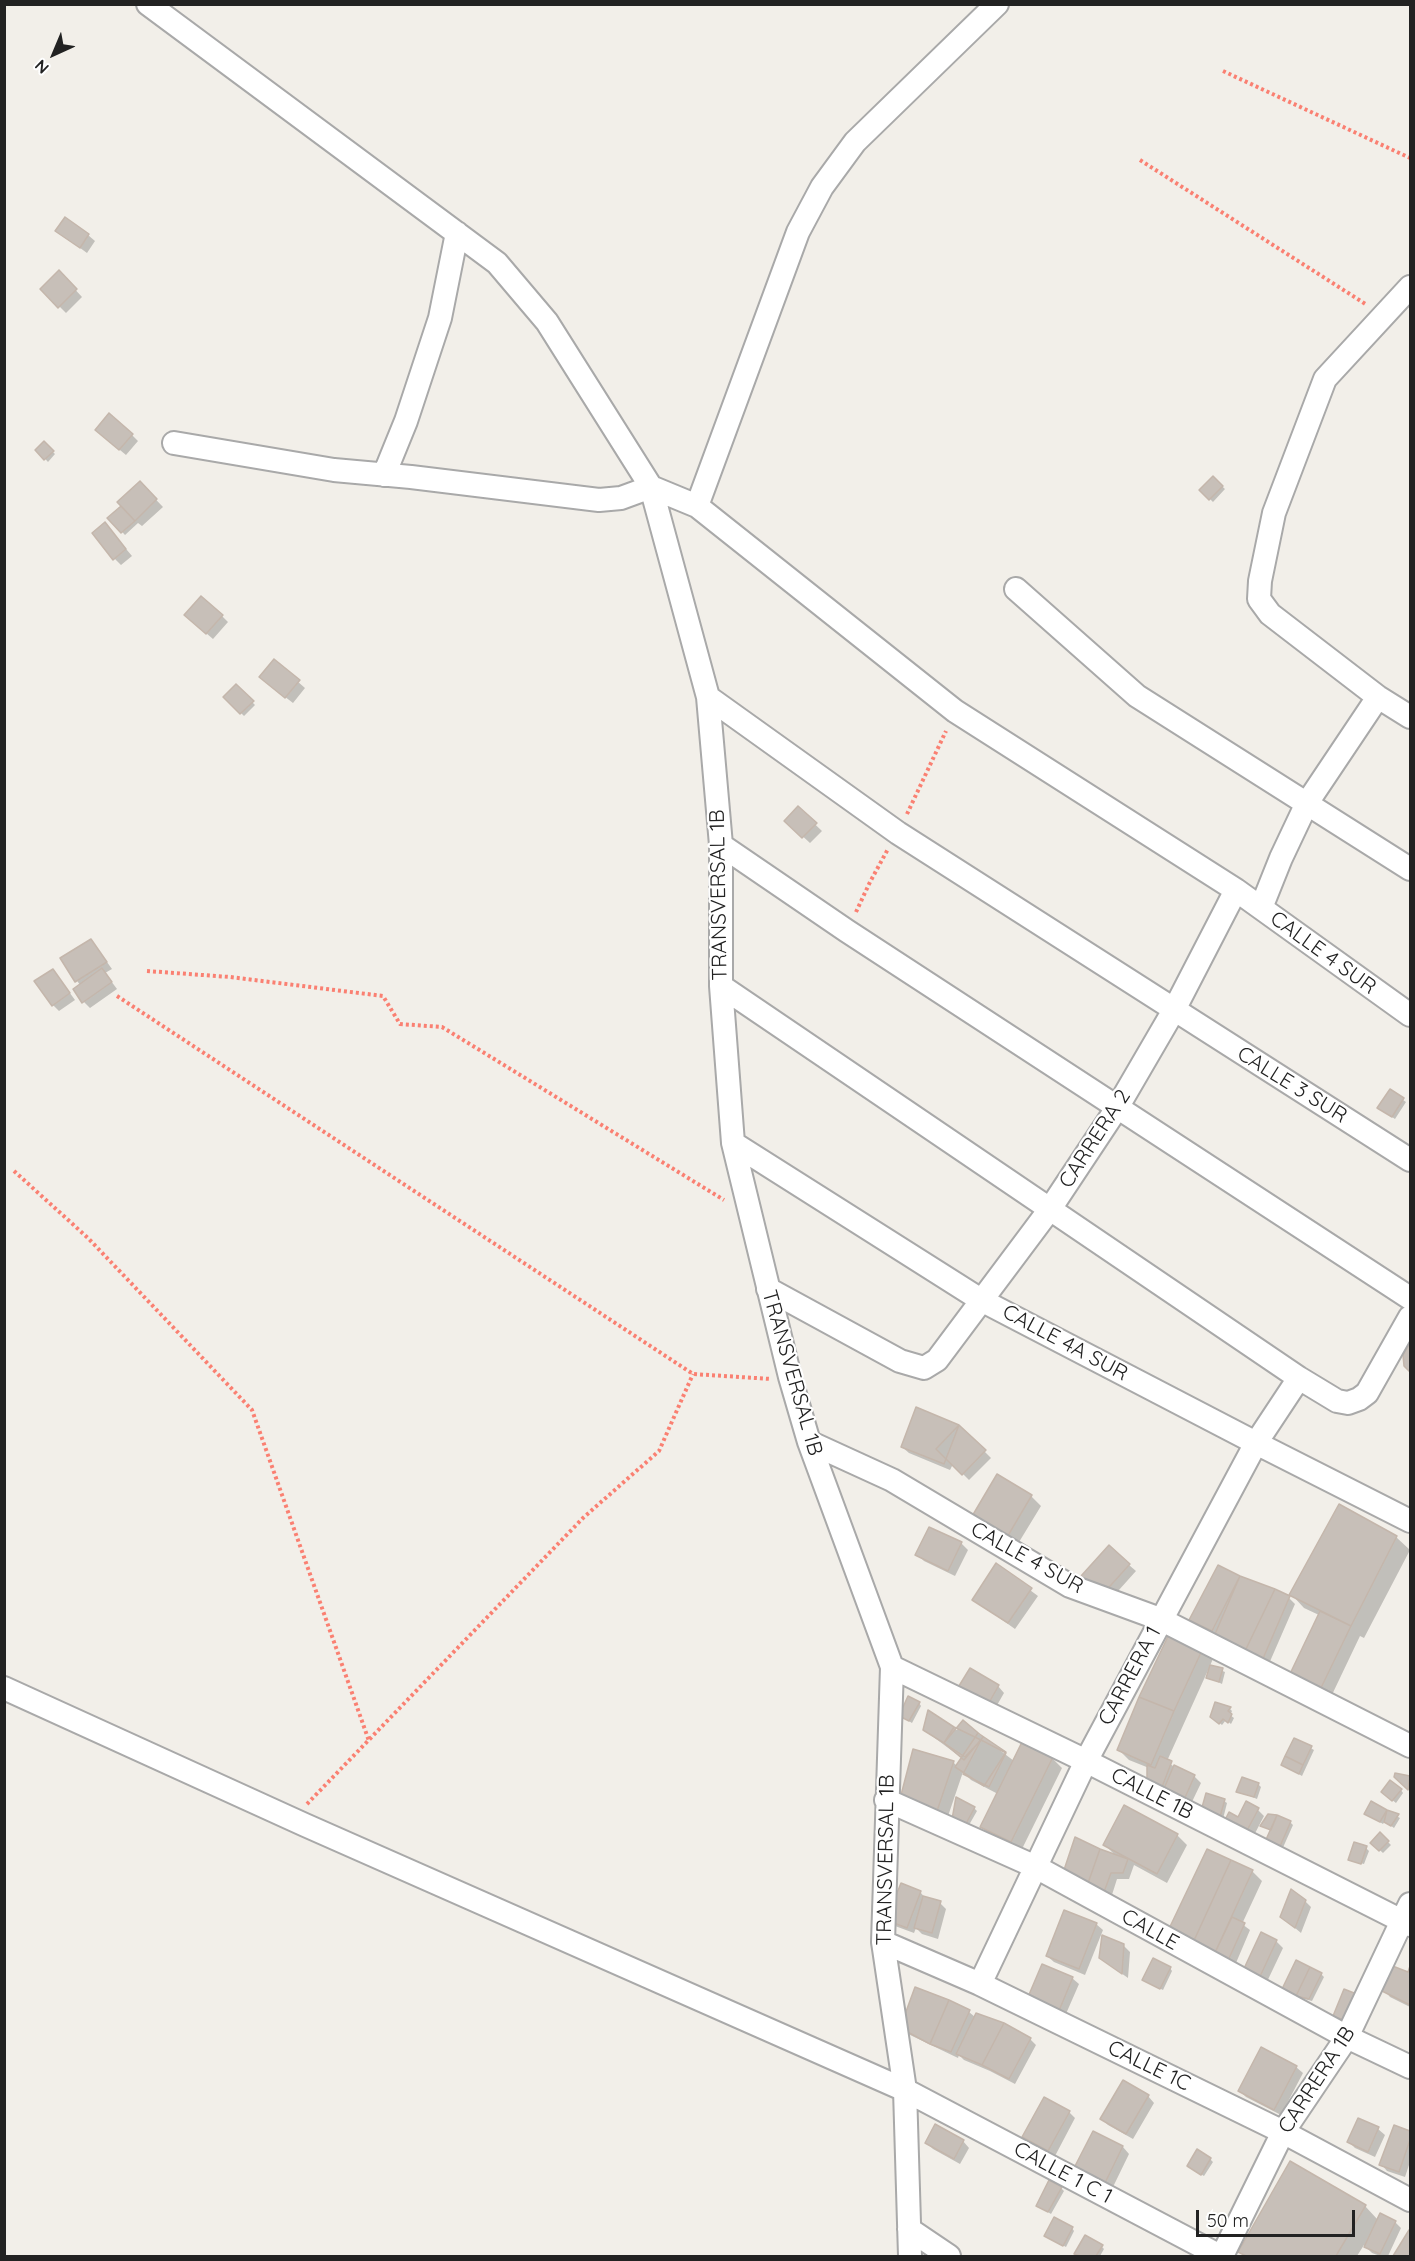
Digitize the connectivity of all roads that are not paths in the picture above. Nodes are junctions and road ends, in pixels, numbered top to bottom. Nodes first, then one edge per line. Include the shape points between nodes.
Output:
1 (148, 4) edge
2 (997, 4) edge
3 (457, 233) junction
4 (1410, 288) edge
5 (174, 443) dead end
6 (384, 475) junction
7 (651, 487) junction
8 (697, 506) junction
9 (1016, 589) dead end
10 (708, 697) junction
11 (1378, 697) junction
12 (1410, 717) edge
13 (1308, 803) junction
14 (721, 845) junction
15 (1410, 868) edge
16 (1236, 890) junction
17 (1261, 908) junction
18 (721, 986) junction
19 (1174, 1010) junction
20 (1410, 1016) edge
21 (1117, 1108) junction
22 (733, 1143) junction
23 (1410, 1160) edge
24 (1050, 1209) junction
25 (768, 1289) junction
26 (1410, 1298) edge
27 (981, 1300) junction
28 (1410, 1317) edge
29 (1299, 1378) junction
30 (808, 1442) junction
31 (1256, 1443) junction
32 (1410, 1521) edge
33 (1160, 1619) junction
34 (892, 1666) junction
35 (4, 1688) edge
36 (1410, 1746) edge
37 (1086, 1761) junction
38 (886, 1800) junction
39 (1036, 1867) junction
40 (1408, 1917) edge
41 (883, 1942) junction
42 (980, 1984) junction
43 (1347, 2037) junction
44 (1410, 2067) edge
45 (905, 2090) junction
46 (1283, 2132) junction
47 (1410, 2200) edge
48 (909, 2229) junction
49 (910, 2256) edge
50 (949, 2256) edge
51 (1221, 2256) edge

1 - 3 street, TRANSVERSAL 1B
2 - 8 street via 855,142 822,187 798,232
3 - 6 street via 440,318
3 - 7 street, TRANSVERSAL 1B via 497,263 547,322
4 - 11 street via 1324,379 1274,513 1260,581 1259,599 1270,614
5 - 6 street
6 - 7 street via 599,500 621,498
7 - 8 street, CALLE 4 SUR
7 - 10 street, TRANSVERSAL 1B
8 - 16 street, CALLE 4 SUR via 955,711
9 - 13 street via 1137,696
10 - 14 street, TRANSVERSAL 1B
10 - 19 street, CALLE 3 SUR via 898,833
11 - 12 street
11 - 13 street
13 - 15 street
13 - 17 street
14 - 18 street, TRANSVERSAL 1B
14 - 21 street
16 - 17 street, CALLE 4 SUR
16 - 19 street, CARRERA 2
17 - 20 street, CALLE 4 SUR
18 - 22 street, TRANSVERSAL 1B
18 - 24 street
19 - 21 street, CARRERA 2
19 - 23 street, CALLE 3 SUR
21 - 24 street, CARRERA 2
21 - 26 street
22 - 25 street, TRANSVERSAL 1B
22 - 27 street, CALLE 4A SUR
24 - 27 street, CARRERA 2
24 - 29 street
25 - 27 street, CARRERA 2 via 900,1361 924,1368 937,1360
25 - 30 street, TRANSVERSAL 1B
27 - 31 street, CALLE 4A SUR
28 - 29 street via 1367,1393 1359,1399 1337,1401
29 - 31 street, CARRERA 1
30 - 33 street, CALLE 4 SUR via 892,1480 1070,1586
30 - 34 street, TRANSVERSAL 1B
31 - 32 street, CALLE 4A SUR
31 - 33 street, CARRERA 1
33 - 36 street, CALLE 4 SUR
33 - 37 street, CARRERA 1
34 - 37 street, CALLE 1B
34 - 38 street, TRANSVERSAL 1B
35 - 45 street, CALLE 1 C 1
37 - 39 street, CARRERA 1
37 - 40 street, CALLE 1B
38 - 39 street, CALLE
38 - 41 street, TRANSVERSAL 1B
39 - 42 street, CARRERA 1
39 - 43 street, CALLE
40 - 43 street, CARRERA 1B
41 - 42 street, CALLE 1C
41 - 45 street, TRANSVERSAL 1B
42 - 46 street, CALLE 1C
43 - 44 street, CALLE
43 - 46 street, CARRERA 1B
45 - 48 street, TRANSVERSAL 1B
45 - 51 street, CALLE 1 C 1
46 - 47 street, CALLE 1C
46 - 51 street, CARRERA 1B
48 - 49 street, TRANSVERSAL 1B
48 - 50 street

